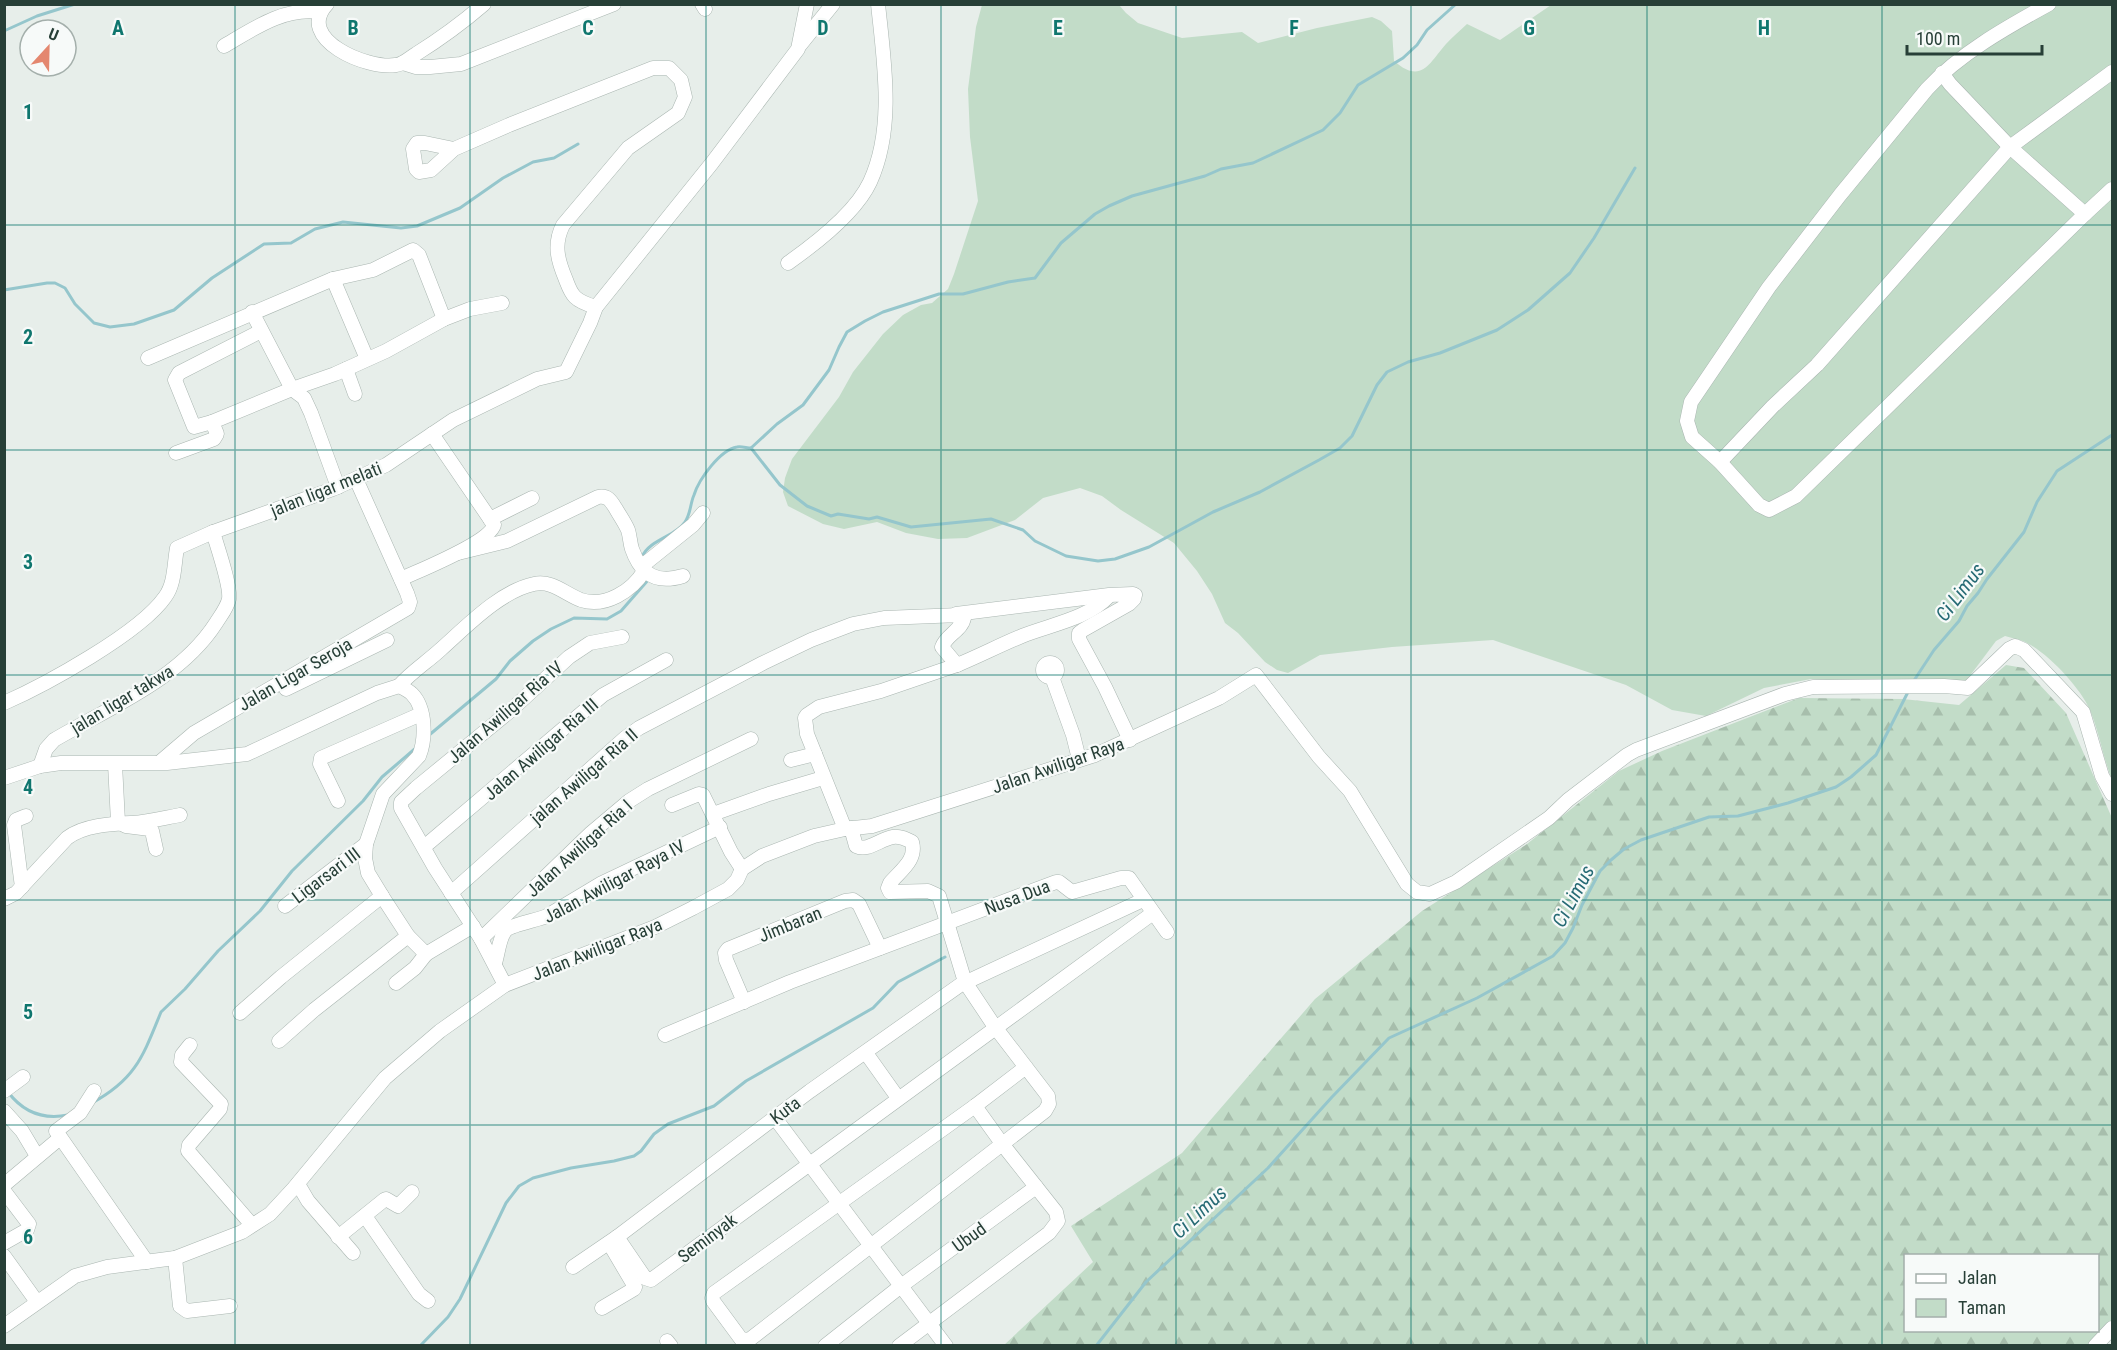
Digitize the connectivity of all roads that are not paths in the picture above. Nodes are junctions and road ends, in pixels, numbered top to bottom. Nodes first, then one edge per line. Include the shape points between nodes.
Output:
1 (484, 4) edge
2 (614, 4) edge
3 (807, 4) edge
4 (833, 4) edge
5 (878, 4) edge
6 (2049, 4) edge
7 (323, 8) edge
8 (224, 46) dead end
9 (798, 49) junction
10 (403, 63) junction
11 (2112, 72) edge
12 (1942, 73) junction
13 (2010, 147) junction
14 (454, 149) dead end
15 (2112, 189) edge
16 (2085, 214) junction
17 (788, 263) dead end
18 (333, 279) junction
19 (502, 303) dead end
20 (596, 307) junction
21 (252, 312) junction
22 (444, 319) junction
23 (261, 331) junction
24 (148, 358) dead end
25 (368, 359) junction
26 (346, 369) junction
27 (292, 388) junction
28 (355, 394) dead end
29 (212, 422) junction
30 (432, 434) junction
31 (176, 453) dead end
32 (1720, 462) junction
33 (356, 478) junction
34 (338, 487) junction
35 (532, 498) dead end
36 (703, 513) dead end
37 (490, 519) junction
38 (213, 532) junction
39 (458, 553) junction
40 (643, 569) junction
41 (683, 576) dead end
42 (400, 579) junction
43 (1109, 595) junction
44 (956, 614) junction
45 (622, 637) dead end
46 (387, 640) dead end
47 (666, 660) dead end
48 (957, 665) junction
49 (1052, 677) dead end
50 (399, 686) junction
51 (4, 703) edge
52 (421, 714) junction
53 (751, 739) dead end
54 (1130, 740) junction
55 (815, 754) junction
56 (1079, 759) junction
57 (790, 760) dead end
58 (164, 763) junction
59 (115, 764) junction
60 (40, 766) junction
61 (4, 778) edge
62 (823, 778) junction
63 (2112, 794) edge
64 (338, 801) dead end
65 (672, 806) dead end
66 (713, 814) junction
67 (180, 815) dead end
68 (26, 816) dead end
69 (118, 822) junction
70 (720, 827) junction
71 (848, 828) junction
72 (366, 844) junction
73 (424, 847) junction
74 (156, 849) dead end
75 (742, 869) junction
76 (22, 887) junction
77 (451, 893) junction
78 (382, 896) junction
79 (4, 899) edge
80 (1143, 900) junction
81 (285, 906) dead end
82 (1153, 913) junction
83 (947, 924) junction
84 (473, 926) junction
85 (1167, 932) dead end
86 (408, 936) junction
87 (481, 939) junction
88 (880, 948) junction
89 (426, 954) junction
90 (495, 963) junction
91 (965, 982) junction
92 (396, 983) dead end
93 (505, 985) junction
94 (744, 1002) junction
95 (240, 1013) dead end
96 (995, 1027) junction
97 (665, 1035) dead end
98 (279, 1041) dead end
99 (190, 1045) dead end
100 (866, 1053) junction
101 (1026, 1067) junction
102 (23, 1077) dead end
103 (4, 1090) edge
104 (94, 1091) dead end
105 (898, 1098) junction
106 (975, 1106) junction
107 (4, 1111) edge
108 (775, 1118) junction
109 (10, 1129) edge
110 (60, 1138) junction
111 (1003, 1145) junction
112 (37, 1156) junction
113 (808, 1164) junction
114 (297, 1184) junction
115 (4, 1185) edge
116 (1036, 1187) junction
117 (4, 1191) edge
118 (412, 1192) dead end
119 (838, 1203) junction
120 (365, 1216) junction
121 (252, 1225) junction
122 (338, 1237) junction
123 (613, 1240) junction
124 (4, 1243) edge
125 (870, 1246) junction
126 (353, 1254) dead end
127 (4, 1256) edge
128 (175, 1258) junction
129 (147, 1262) junction
130 (573, 1267) dead end
131 (901, 1286) junction
132 (428, 1301) dead end
133 (37, 1302) junction
134 (230, 1306) dead end
135 (602, 1308) dead end
136 (930, 1323) junction
137 (4, 1326) edge
138 (2112, 1328) edge
139 (825, 1346) edge
140 (899, 1346) edge
141 (946, 1346) edge
142 (2095, 1346) edge

1 - 10 street via 440,40
2 - 10 street via 461,64 430,68
3 - 9 street
4 - 9 street, jalan ligar melati
5 - 17 street via 885,66 885,128 876,166 869,184 846,214
6 - 12 street
7 - 8 street via 290,13
7 - 10 street via 317,19 328,43 367,62 394,66
9 - 20 street, jalan ligar melati
11 - 13 street
12 - 13 street
12 - 32 street via 1769,287 1691,402 1687,421 1692,437
13 - 16 street
13 - 32 street via 1817,365
14 - 20 street via 653,68 675,72 685,97 678,113 628,148 558,234 557,258 570,290 579,300
15 - 16 street
16 - 32 street via 1796,496 1769,510 1759,505
18 - 21 street
18 - 22 street via 373,270 415,250
18 - 25 street
19 - 22 street
20 - 30 street, jalan ligar melati via 566,372 510,391
21 - 23 street
21 - 24 street
22 - 25 street
23 - 27 street
23 - 29 street via 176,376 177,389 192,425 199,427
25 - 26 street
26 - 27 street
26 - 28 street
27 - 29 street
27 - 34 street via 304,398 311,412
29 - 31 street via 217,434 214,439
30 - 33 street, jalan ligar melati via 386,465
30 - 37 street
33 - 34 street, jalan ligar melati
33 - 42 street
34 - 38 street, jalan ligar melati
35 - 37 street
36 - 40 street
37 - 39 street via 492,531
38 - 51 street, jalan ligar melati via 177,549 166,597 132,628 37,688
38 - 60 street, jalan ligar takwa via 229,594 226,608 209,633 183,662 138,693 54,740
39 - 40 street via 507,541 604,496 610,499 628,530
39 - 42 street
40 - 41 street via 658,578
40 - 50 street via 627,590 602,601 582,600 547,583 522,588 485,610
42 - 58 street, Jalan Ligar Seroja via 410,602 408,608 194,733
43 - 44 street, jalan Awiligar Ria II
43 - 48 street via 1077,616
43 - 54 street, jalan Awiligar Ria II via 1135,596 1129,604 1079,633 1079,639
44 - 48 street via 964,618 963,622 942,647
44 - 77 street, jalan Awiligar Ria II via 867,620 811,640 639,728
45 - 73 street, Jalan Awiligar Ria IV via 590,643 569,657 403,798 401,806
46 - 58 street via 276,695
47 - 73 street, Jalan Awiligar Ria III via 603,695
48 - 55 street via 810,711 805,718 806,728
49 - 56 street
50 - 52 street via 413,695
50 - 58 street via 247,754
52 - 64 street via 321,758 320,764
52 - 72 street via 424,734 419,756 383,794
53 - 87 street, Jalan Awiligar Ria I via 629,801
54 - 56 street, Jalan Awiligar Raya
54 - 63 street, Jalan Awiligar Raya via 1219,698 1256,675 1350,791 1407,884 1430,894 1456,882 1549,818 1636,750 1813,687 1968,688 2015,646 2024,650 2080,709 2102,776
55 - 57 street
55 - 62 street
56 - 71 street, Jalan Awiligar Raya via 872,826
58 - 59 street
59 - 60 street via 76,762
59 - 69 street
60 - 61 street
62 - 66 street
62 - 71 street
65 - 66 street via 701,794
66 - 70 street
67 - 69 street
68 - 76 street via 14,825
69 - 74 street via 150,829
69 - 76 street via 76,831
70 - 75 street
70 - 90 street, Jalan Awiligar Raya IV via 603,883 537,921 510,927 504,933
71 - 75 street, Jalan Awiligar Raya via 798,841
71 - 83 street via 858,848 892,837 912,842 912,859 888,888 895,893 935,893
72 - 78 street via 365,867
72 - 81 street, Ligarsari III
73 - 77 street
75 - 93 street, Jalan Awiligar Raya via 728,889 655,927
76 - 79 street
77 - 84 street
78 - 86 street
78 - 95 street
80 - 82 street, Nusa Dua
80 - 83 street, Nusa Dua via 1129,878 1072,892 1056,882
80 - 91 street
82 - 85 street, Nusa Dua
82 - 96 street
83 - 88 street
83 - 91 street
84 - 87 street
84 - 89 street
86 - 89 street
86 - 98 street
87 - 90 street
88 - 94 street
88 - 94 street, Jimbaran via 859,904 845,901 728,949 726,960
89 - 92 street
90 - 93 street
91 - 96 street
91 - 100 street, Kuta
93 - 114 street, Jalan Awiligar Raya via 440,1031 385,1077
94 - 97 street
96 - 101 street
96 - 105 street
99 - 121 street via 182,1062 221,1104 189,1144 188,1151
100 - 105 street
100 - 108 street, Kuta
101 - 106 street
101 - 111 street via 1048,1096 1049,1104 1046,1112
102 - 103 street
104 - 110 street via 80,1113 56,1131
105 - 113 street
106 - 111 street
106 - 119 street
107 - 109 street
108 - 113 street
108 - 123 street, Kuta
109 - 112 street via 22,1131
110 - 112 street
110 - 129 street
111 - 116 street
111 - 125 street
112 - 115 street
113 - 119 street
113 - 123 street, Seminyak via 651,1280
114 - 121 street, Jalan Awiligar Raya via 270,1214
114 - 122 street
116 - 131 street, Ubud
116 - 136 street via 1056,1212 1058,1221 1049,1233
117 - 124 street via 27,1219 29,1228
118 - 120 street via 398,1206 386,1199
119 - 125 street
119 - 125 street via 714,1293 713,1301 741,1339 749,1340
120 - 122 street
120 - 132 street via 419,1294
121 - 128 street, Jalan Awiligar Raya
122 - 126 street
123 - 130 street, Kuta
123 - 135 street via 635,1287
125 - 131 street
127 - 133 street
128 - 129 street, Jalan Awiligar Raya
128 - 134 street via 183,1309
129 - 133 street, Jalan Awiligar Raya via 82,1274
131 - 136 street
131 - 139 street
133 - 137 street, Jalan Awiligar Raya
136 - 140 street
136 - 141 street
138 - 142 street

